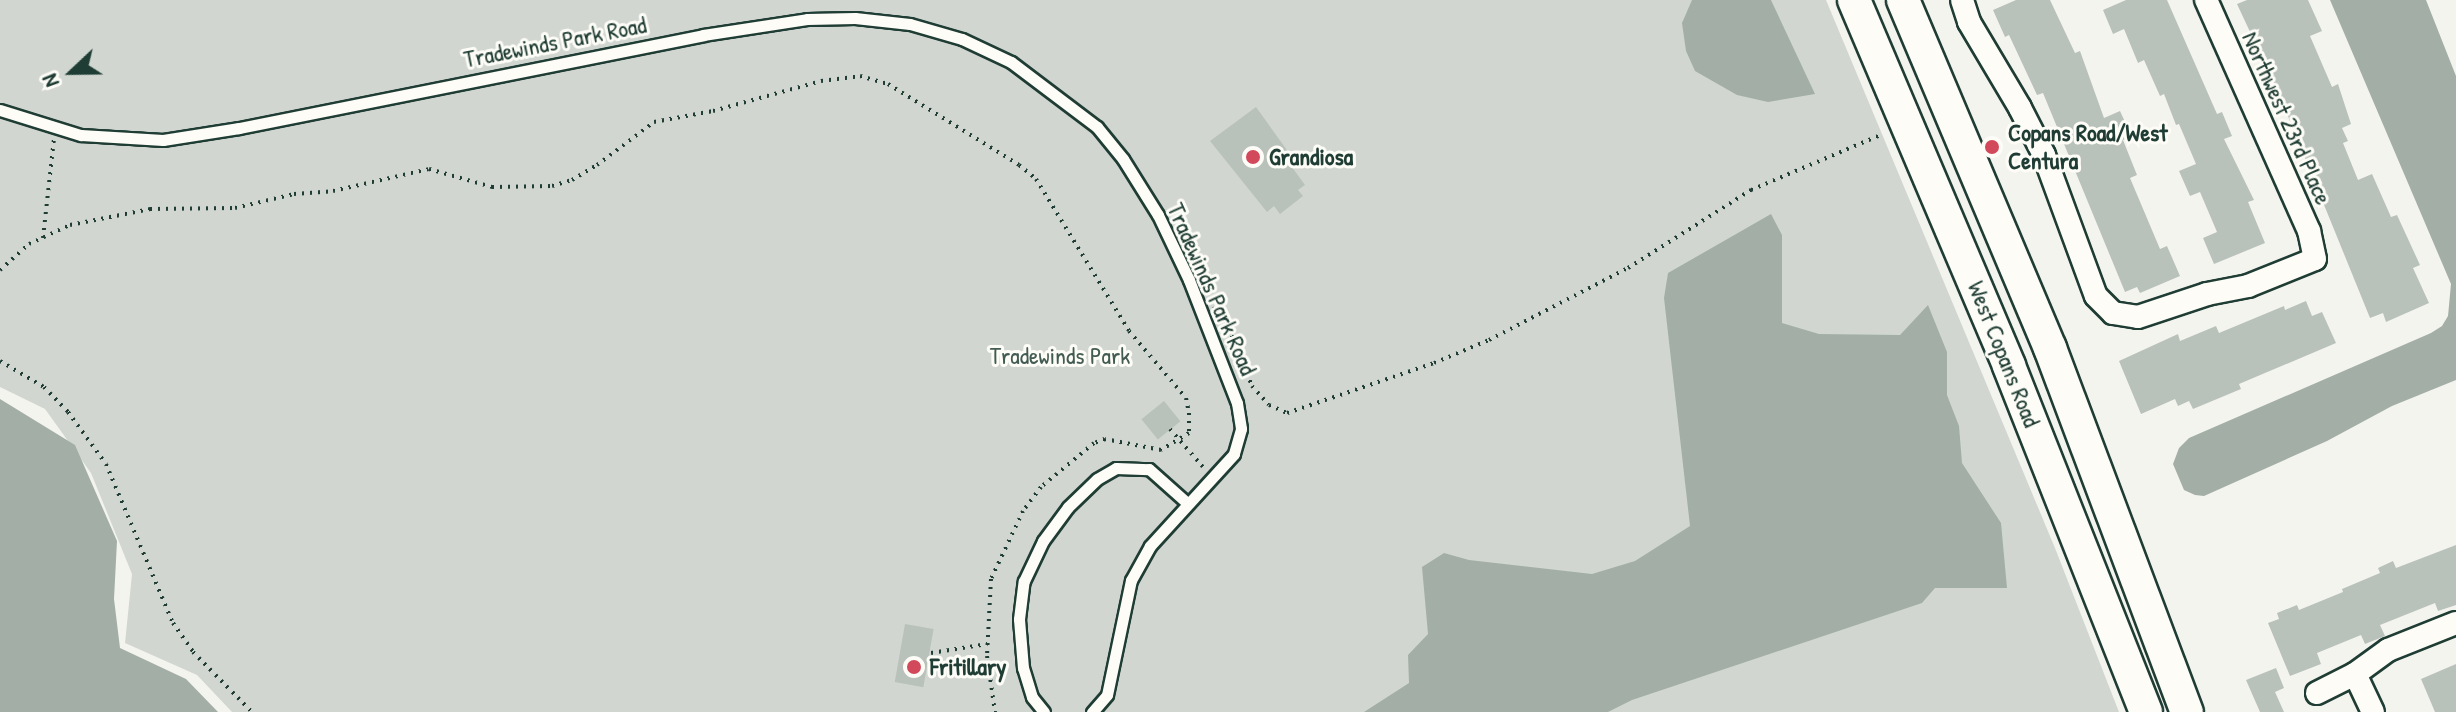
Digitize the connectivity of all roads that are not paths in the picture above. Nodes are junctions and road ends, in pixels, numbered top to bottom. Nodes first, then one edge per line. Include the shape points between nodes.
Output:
1 (1854, 0) edge
2 (1903, 0) edge
3 (1962, 0) edge
4 (2206, 0) edge
5 (0, 110) edge
6 (1983, 189) junction
7 (1941, 206) junction
8 (1186, 502) junction
9 (2456, 623) edge
10 (2355, 674) junction
11 (2317, 693) dead end
12 (1044, 712) edge
13 (1092, 712) edge
14 (2146, 712) edge
15 (2187, 712) edge
16 (2373, 712) edge

1 - 7 main road, West Copans Road
2 - 6 main road, West Copans Road
3 - 4 street, Northwest 23rd Place via 1969,22 2044,155 2096,296 2113,313 2138,317 2248,286 2315,259 2309,231
5 - 8 lane, Tradewinds Park Road via 55,129 115,140 163,140 792,21 855,18 910,24 962,39 1011,62 1097,127 1158,215 1237,403 1241,429 1234,454
6 - 7 main road
6 - 15 main road, West Copans Road via 2050,348
7 - 14 main road, West Copans Road
8 - 12 lane via 1149,469 1116,468 1068,507 1043,541 1024,581 1019,619 1023,668 1032,697
8 - 13 lane, Tradewinds Park Road via 1150,546 1131,580 1107,695
9 - 10 street via 2388,650
10 - 11 street
10 - 16 street

